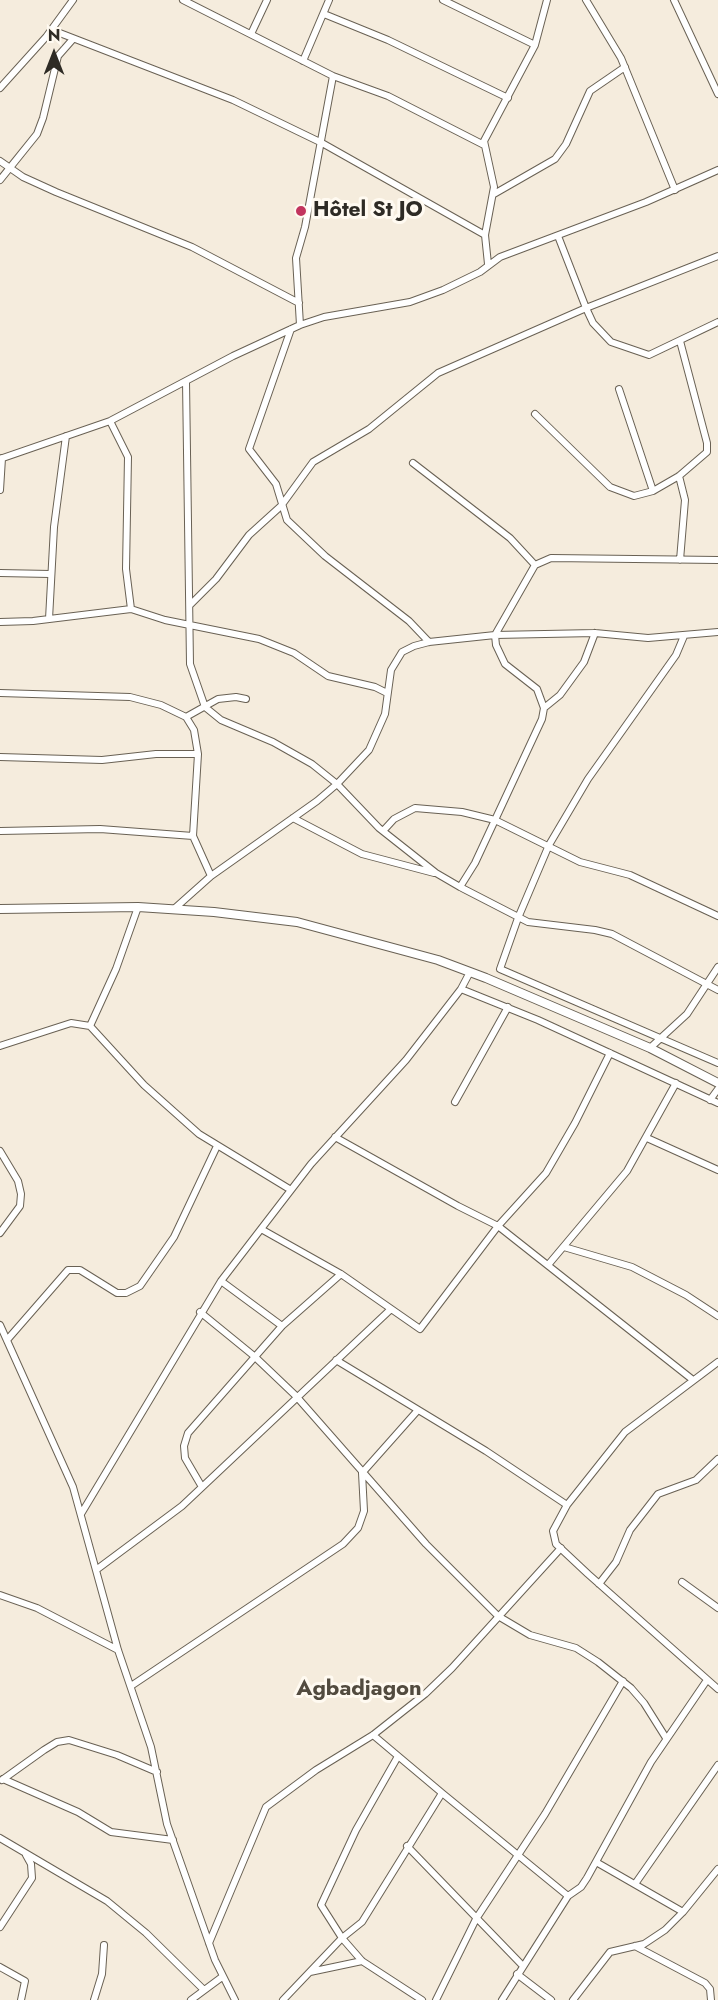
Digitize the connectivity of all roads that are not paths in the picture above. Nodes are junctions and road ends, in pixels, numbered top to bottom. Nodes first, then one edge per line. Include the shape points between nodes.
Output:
1 (73, 0) edge
2 (183, 0) edge
3 (267, 0) edge
4 (329, 0) edge
5 (443, 0) edge
6 (547, 0) edge
7 (586, 0) edge
8 (674, 0) edge
9 (197, 3) edge
10 (324, 14) junction
11 (52, 30) junction
12 (251, 33) junction
13 (73, 39) junction
14 (535, 45) junction
15 (303, 61) junction
16 (625, 67) junction
17 (333, 76) junction
18 (0, 88) edge
19 (718, 94) edge
20 (508, 98) junction
21 (322, 143) junction
22 (484, 145) junction
23 (0, 161) edge
24 (7, 168) junction
25 (718, 170) edge
26 (0, 180) edge
27 (675, 190) junction
28 (494, 194) junction
29 (485, 235) junction
30 (558, 236) junction
31 (718, 256) edge
32 (488, 264) junction
33 (299, 303) junction
34 (586, 308) junction
35 (718, 322) edge
36 (300, 325) junction
37 (291, 329) junction
38 (680, 341) junction
39 (186, 381) junction
40 (619, 389) dead end
41 (535, 414) dead end
42 (110, 421) junction
43 (66, 436) junction
44 (1, 459) edge
45 (413, 463) dead end
46 (679, 476) junction
47 (0, 490) edge
48 (653, 491) junction
49 (280, 506) junction
50 (680, 560) junction
51 (718, 560) edge
52 (535, 565) junction
53 (0, 573) edge
54 (50, 574) junction
55 (190, 605) junction
56 (131, 609) junction
57 (49, 619) junction
58 (0, 622) edge
59 (191, 625) junction
60 (718, 632) edge
61 (595, 633) junction
62 (495, 635) junction
63 (684, 636) junction
64 (429, 642) junction
65 (0, 693) edge
66 (387, 693) junction
67 (246, 699) dead end
68 (205, 707) junction
69 (544, 708) junction
70 (186, 717) junction
71 (198, 754) junction
72 (0, 757) edge
73 (337, 784) junction
74 (293, 818) junction
75 (495, 820) junction
76 (0, 831) edge
77 (383, 831) junction
78 (194, 836) junction
79 (549, 845) junction
80 (436, 873) junction
81 (211, 876) junction
82 (460, 887) junction
83 (138, 907) junction
84 (0, 909) edge
85 (173, 910) junction
86 (718, 916) edge
87 (518, 918) junction
88 (718, 967) edge
89 (470, 972) junction
90 (708, 986) junction
91 (461, 989) junction
92 (718, 990) edge
93 (508, 1007) junction
94 (90, 1026) junction
95 (659, 1037) junction
96 (0, 1046) edge
97 (650, 1048) junction
98 (610, 1053) junction
99 (718, 1063) edge
100 (675, 1083) junction
101 (718, 1083) edge
102 (718, 1089) edge
103 (710, 1100) junction
104 (455, 1102) dead end
105 (718, 1103) edge
106 (335, 1137) junction
107 (647, 1138) junction
108 (217, 1146) junction
109 (0, 1151) edge
110 (718, 1170) edge
111 (291, 1190) junction
112 (498, 1226) junction
113 (261, 1229) junction
114 (0, 1233) edge
115 (564, 1247) junction
116 (548, 1265) junction
117 (341, 1274) junction
118 (221, 1281) junction
119 (391, 1309) junction
120 (200, 1312) junction
121 (718, 1316) edge
122 (0, 1325) edge
123 (282, 1326) junction
124 (7, 1340) junction
125 (254, 1356) junction
126 (336, 1360) junction
127 (716, 1366) edge
128 (693, 1380) junction
129 (296, 1396) junction
130 (418, 1410) junction
131 (718, 1459) edge
132 (362, 1473) junction
133 (202, 1486) junction
134 (567, 1505) junction
135 (81, 1514) junction
136 (561, 1548) junction
137 (96, 1570) junction
138 (682, 1582) dead end
139 (599, 1584) junction
140 (0, 1595) edge
141 (718, 1608) edge
142 (498, 1616) junction
143 (118, 1650) junction
144 (707, 1680) junction
145 (623, 1681) junction
146 (131, 1686) junction
147 (718, 1689) edge
148 (373, 1735) junction
149 (666, 1738) junction
150 (398, 1758) junction
151 (718, 1765) edge
152 (157, 1772) junction
153 (2, 1780) edge
154 (442, 1793) junction
155 (0, 1838) edge
156 (173, 1840) junction
157 (407, 1846) junction
158 (518, 1854) junction
159 (26, 1855) junction
160 (596, 1862) junction
161 (718, 1869) edge
162 (635, 1884) junction
163 (568, 1896) junction
164 (683, 1912) junction
165 (476, 1919) junction
166 (0, 1927) edge
167 (342, 1938) junction
168 (208, 1944) junction
169 (105, 1945) dead end
170 (635, 1946) junction
171 (362, 1961) junction
172 (522, 1965) junction
173 (0, 1967) edge
174 (309, 1972) junction
175 (516, 1974) junction
176 (222, 1977) junction
177 (204, 1990) junction
178 (21, 2000) edge
179 (94, 2000) edge
180 (191, 2000) edge
181 (235, 2000) edge
182 (283, 2000) edge
183 (422, 2000) edge
184 (436, 2000) edge
185 (502, 2000) edge
186 (551, 2000) edge
187 (573, 2000) edge
188 (711, 2000) edge

1 - 11 street
2 - 9 street
3 - 12 street
4 - 10 street
5 - 14 street
6 - 14 street
7 - 16 street
8 - 19 street
9 - 12 street
10 - 15 street
10 - 20 street
11 - 13 street
11 - 18 street
12 - 15 street
13 - 21 street via 217,93
13 - 24 street via 58,56 37,134
14 - 20 street
15 - 17 street
16 - 27 street
16 - 28 street via 590,91 555,159
17 - 21 street
17 - 22 street via 388,96
20 - 22 street
21 - 29 street
21 - 33 street via 296,258
22 - 28 street
23 - 24 street
24 - 26 street
24 - 33 street via 192,247
25 - 27 street
27 - 30 street
28 - 29 street
29 - 32 street
30 - 32 street
30 - 34 street
31 - 34 street
32 - 36 street via 462,282 410,302
33 - 36 street
34 - 38 street via 611,342 649,355
34 - 49 street via 438,374 369,429 313,462
35 - 38 street
36 - 37 street
37 - 39 street
37 - 49 street via 249,449 276,484
38 - 46 street via 708,448
39 - 42 street
39 - 55 street
40 - 48 street
41 - 48 street via 610,488 634,496
42 - 43 street
42 - 56 street via 128,457 126,570
43 - 44 street
43 - 54 street
44 - 47 street
45 - 52 street via 510,538
46 - 48 street
46 - 50 street via 685,500
49 - 55 street via 249,535 216,579
49 - 64 street via 286,520 325,556 410,621
50 - 51 street
50 - 52 street via 551,558
52 - 62 street
53 - 54 street
54 - 57 street
55 - 59 street
56 - 57 street
56 - 59 street
57 - 58 street
59 - 66 street via 266,641 294,653 328,676
59 - 68 street via 190,664
60 - 63 street
61 - 62 street
61 - 63 street via 648,638
61 - 69 street via 574,678
62 - 64 street
62 - 69 street via 501,659 537,689
63 - 79 street via 676,656 588,780
64 - 66 street via 402,652
65 - 70 street via 130,698 161,705
66 - 73 street via 380,731 369,750
67 - 68 street via 226,697
68 - 70 street
68 - 73 street via 220,720 299,755
69 - 75 street via 539,729
70 - 71 street via 194,730
71 - 72 street via 102,760
71 - 78 street
73 - 74 street
73 - 77 street
74 - 80 street via 362,854
74 - 81 street
75 - 77 street via 462,812 415,808 399,815
75 - 79 street
75 - 82 street
76 - 78 street via 100,829
77 - 80 street
78 - 81 street
79 - 86 street via 580,862 650,883
79 - 87 street
80 - 82 street
81 - 85 street
82 - 87 street
83 - 84 main road
83 - 85 main road
83 - 94 street
85 - 89 main road via 297,922 378,942
87 - 90 street via 538,925 612,934
87 - 95 street via 500,969
88 - 90 street
89 - 91 street
89 - 97 main road
90 - 92 street
90 - 95 street via 687,1014
91 - 93 street
91 - 106 street via 406,1060
93 - 98 street
93 - 104 street
94 - 96 street via 71,1023
94 - 108 street via 144,1085
95 - 97 street
95 - 99 street
97 - 101 main road
98 - 100 street
98 - 112 street via 560,1152
100 - 103 street
100 - 107 street
102 - 103 street
103 - 105 street
106 - 111 street
106 - 112 street
107 - 110 street
107 - 115 street via 616,1186
108 - 111 street
108 - 124 street via 174,1237 140,1286 117,1293 80,1270 68,1270
109 - 114 street via 18,1181 21,1194 20,1206
111 - 113 street
112 - 116 street
112 - 119 street via 420,1329
113 - 117 street
113 - 118 street
115 - 116 street
115 - 121 street via 632,1267
116 - 128 street
117 - 119 street
117 - 123 street
118 - 120 street
118 - 123 street
119 - 126 street
120 - 125 street
120 - 135 street
122 - 124 street
123 - 125 street
124 - 135 street via 53,1438
125 - 129 street
125 - 133 street via 188,1433 185,1458
126 - 129 street
126 - 130 street
127 - 128 street
128 - 134 street via 625,1432
129 - 132 street
129 - 133 street
130 - 132 street
130 - 134 street
131 - 139 street via 696,1480 658,1494 630,1530 616,1562
132 - 142 street
132 - 146 street via 364,1511 358,1528 343,1544
133 - 137 street via 158,1526
134 - 136 street via 553,1531
135 - 137 street
136 - 139 street
136 - 142 street
137 - 143 street
138 - 141 street
139 - 144 street
140 - 143 street via 37,1608
142 - 145 street via 530,1635 576,1648
142 - 148 street via 445,1675
143 - 146 street
144 - 147 street
144 - 149 street
145 - 149 street via 644,1703
145 - 158 street
146 - 152 street
148 - 150 street
148 - 168 street via 266,1807
149 - 160 street
150 - 154 street
150 - 167 street via 356,1830 321,1902 325,1915
151 - 162 street
152 - 153 street via 69,1740 57,1742
152 - 156 street
153 - 156 street via 78,1812 111,1832
154 - 157 street
154 - 158 street
155 - 159 street
156 - 168 street
157 - 165 street
157 - 167 street via 362,1922
158 - 163 street
158 - 165 street
159 - 166 street via 32,1864 32,1878
159 - 177 street via 107,1901
160 - 162 street
160 - 163 street via 581,1887
161 - 164 street
162 - 164 street
163 - 172 street
164 - 170 street via 651,1941
165 - 172 street
165 - 184 street
167 - 171 street
167 - 174 street
168 - 176 street
169 - 179 street
170 - 187 street via 610,1952
170 - 188 street via 705,1983
171 - 174 street
171 - 183 street
172 - 175 street
173 - 178 street via 25,1981
174 - 182 street
175 - 185 street
175 - 186 street
176 - 177 street
176 - 181 street
177 - 180 street

